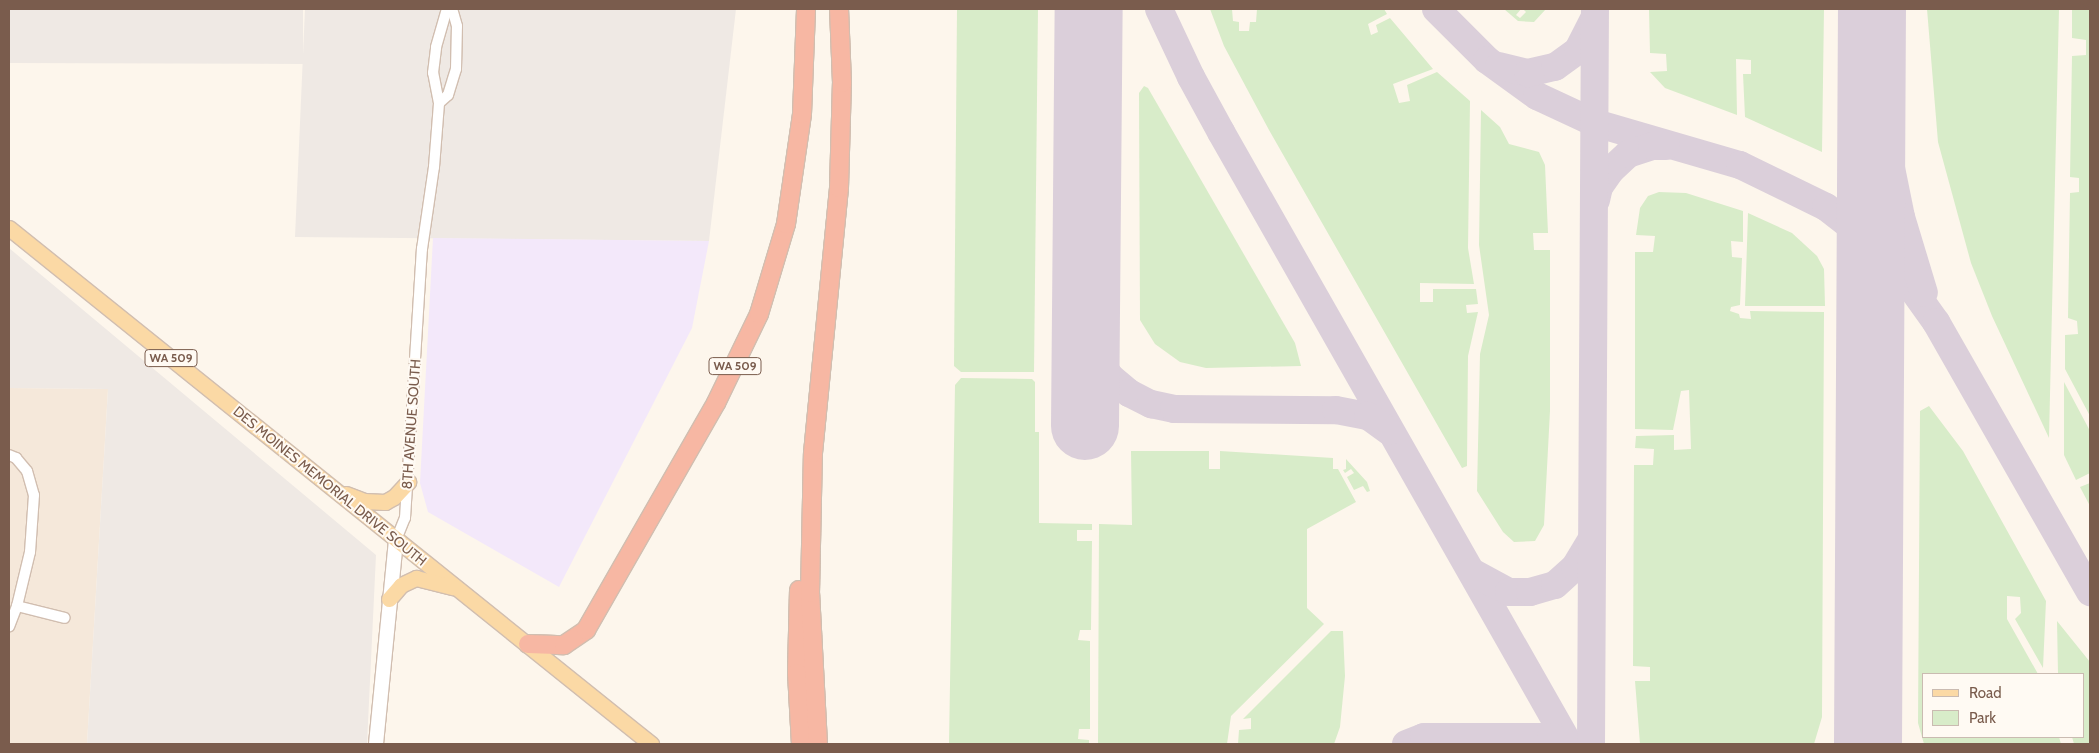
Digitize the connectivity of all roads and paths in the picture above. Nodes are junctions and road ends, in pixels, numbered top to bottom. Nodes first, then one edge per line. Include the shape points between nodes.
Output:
1 (447, 9) edge
2 (452, 9) edge
3 (806, 9) edge
4 (827, 9) edge
5 (840, 9) edge
6 (439, 103) junction
7 (9, 228) edge
8 (12, 456) edge
9 (408, 482) junction
10 (333, 489) junction
11 (396, 540) junction
12 (461, 589) junction
13 (389, 599) junction
14 (17, 606) junction
15 (65, 618) dead end
16 (9, 627) edge
17 (528, 644) junction
18 (376, 744) edge
19 (650, 744) edge
20 (801, 744) edge
21 (818, 744) edge

1 - 6 street, 8TH AVENUE SOUTH via 436,47 434,73
2 - 6 street, 8TH AVENUE SOUTH via 457,26 456,69 448,94
3 - 17 highway, WA 509 via 802,114 786,224 759,314 716,404 586,630 564,646
4 - 20 highway via 830,162 803,439 797,673
5 - 21 highway via 839,188 812,453 810,601
6 - 9 street, 8TH AVENUE SOUTH via 431,196 422,249
7 - 10 main road, DES MOINES MEMORIAL DRIVE SOUTH / WA 509
8 - 14 street via 32,482 34,495 30,552
9 - 10 main road via 394,497 374,503
9 - 11 street, 8TH AVENUE SOUTH via 405,518
10 - 11 main road, DES MOINES MEMORIAL DRIVE SOUTH / WA 509
11 - 12 main road, DES MOINES MEMORIAL DRIVE SOUTH / WA 509
11 - 13 street, 8TH AVENUE SOUTH
12 - 13 main road via 416,578 401,585
12 - 17 main road, DES MOINES MEMORIAL DRIVE SOUTH / WA 509
13 - 18 street, 8TH AVENUE SOUTH
14 - 15 street
14 - 16 street
17 - 19 main road, DES MOINES MEMORIAL DRIVE SOUTH / WA 509

